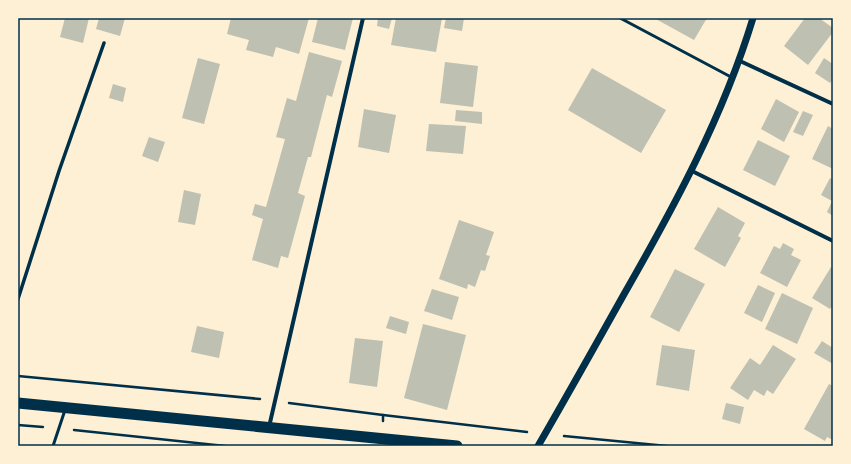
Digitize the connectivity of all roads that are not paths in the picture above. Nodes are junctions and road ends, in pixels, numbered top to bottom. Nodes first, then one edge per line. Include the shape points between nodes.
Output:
1 (363, 18) edge
2 (620, 18) edge
3 (753, 18) edge
4 (104, 42) dead end
5 (740, 61) junction
6 (733, 78) junction
7 (833, 104) edge
8 (692, 171) junction
9 (833, 241) edge
10 (18, 299) edge
11 (18, 403) edge
12 (65, 408) junction
13 (269, 428) junction
14 (53, 446) edge
15 (457, 446) edge
16 (538, 446) edge

1 - 13 street
2 - 6 lane
3 - 5 street
4 - 10 street via 58,171
5 - 6 street
5 - 7 street
6 - 8 street
8 - 9 street
8 - 16 street
11 - 12 highway
12 - 13 highway
12 - 14 lane
13 - 15 highway

